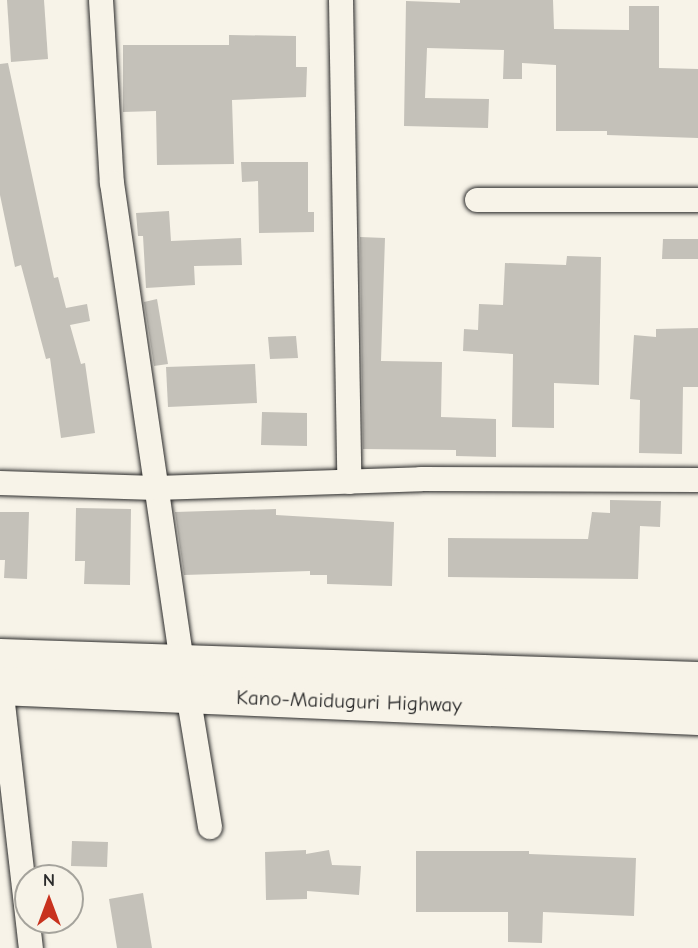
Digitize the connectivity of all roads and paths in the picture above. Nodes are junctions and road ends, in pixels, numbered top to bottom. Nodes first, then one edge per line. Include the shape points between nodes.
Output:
1 (101, 0) edge
2 (341, 0) edge
3 (477, 200) dead end
4 (698, 200) edge
5 (698, 480) edge
6 (349, 482) junction
7 (0, 483) edge
8 (156, 488) junction
9 (0, 658) edge
10 (185, 680) junction
11 (698, 681) edge
12 (0, 686) edge
13 (698, 716) edge
14 (210, 827) dead end
15 (31, 948) edge

1 - 8 street via 112,183
2 - 6 street
3 - 4 street
5 - 6 street
6 - 8 street
7 - 8 street
8 - 10 street
9 - 10 highway, Kano-Maiduguri Highway
10 - 11 highway, Kano-Maiduguri Highway
10 - 12 highway, Kano-Maiduguri Highway
10 - 13 highway, Kano-Maiduguri Highway
10 - 14 street
12 - 15 street

